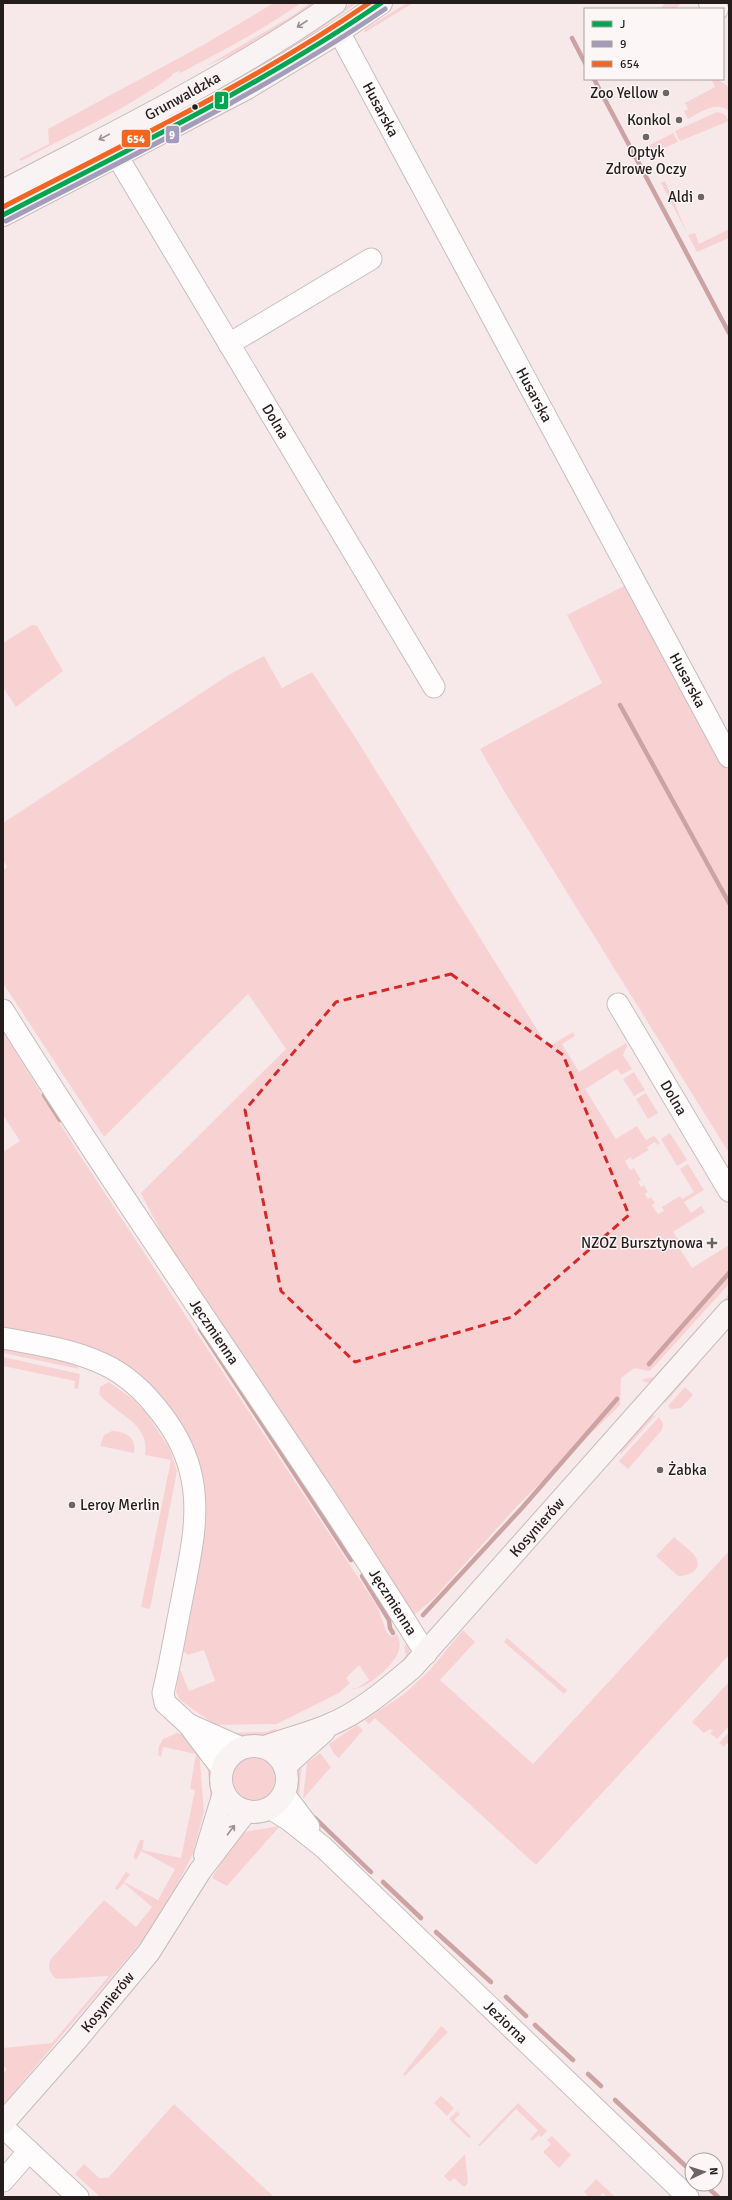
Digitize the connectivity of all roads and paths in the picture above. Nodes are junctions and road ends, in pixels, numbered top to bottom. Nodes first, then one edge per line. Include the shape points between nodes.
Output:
1 (335, 3) edge
2 (381, 3) edge
3 (339, 32) junction
4 (117, 156) junction
5 (3, 191) edge
6 (3, 215) edge
7 (371, 259) dead end
8 (229, 344) junction
9 (434, 687) dead end
10 (729, 757) edge
11 (618, 1004) dead end
12 (3, 1010) edge
13 (729, 1191) edge
14 (729, 1312) edge
15 (3, 1338) edge
16 (426, 1654) junction
17 (188, 1724) junction
18 (329, 1725) junction
19 (265, 1747) junction
20 (242, 1748) junction
21 (285, 1766) junction
22 (222, 1769) junction
23 (224, 1794) junction
24 (277, 1801) junction
25 (246, 1811) junction
26 (200, 1872) junction
27 (3, 2123) edge
28 (3, 2127) edge
29 (29, 2151) junction
30 (3, 2181) edge
31 (78, 2197) edge
32 (688, 2197) edge

1 -> 5 main road, Grunwaldzka via 272,44 180,97
2 - 3 main road, Grunwaldzka
3 - 4 main road, Grunwaldzka via 247,88
3 - 10 street, Husarska
4 - 6 main road, Grunwaldzka
4 - 8 street, Dolna
7 - 8 street
8 - 9 street, Dolna
11 - 13 street, Dolna
12 - 16 street, Jęczmienna via 76,1127
14 - 16 main road, Kosynierów
15 - 17 street via 67,1351 95,1360 122,1375 148,1397 167,1421 180,1445 190,1470 195,1517 163,1693 165,1703
16 - 18 main road, Kosynierów via 385,1691
17 - 20 street
17 - 22 street
18 - 19 main road, Kosynierów
18 - 21 main road, Kosynierów
19 - 20 main road
19 - 21 main road via 277,1754
20 - 22 main road via 227,1760
21 - 24 main road via 287,1785
22 - 23 main road via 221,1782
23 - 25 main road via 237,1808
23 - 26 main road, Kosynierów
24 - 25 main road via 258,1812
24 - 32 street, Jeziorna
26 -> 25 main road, Kosynierów
26 - 27 main road, Kosynierów via 149,1952
28 - 29 street
29 - 30 street
29 - 31 street

